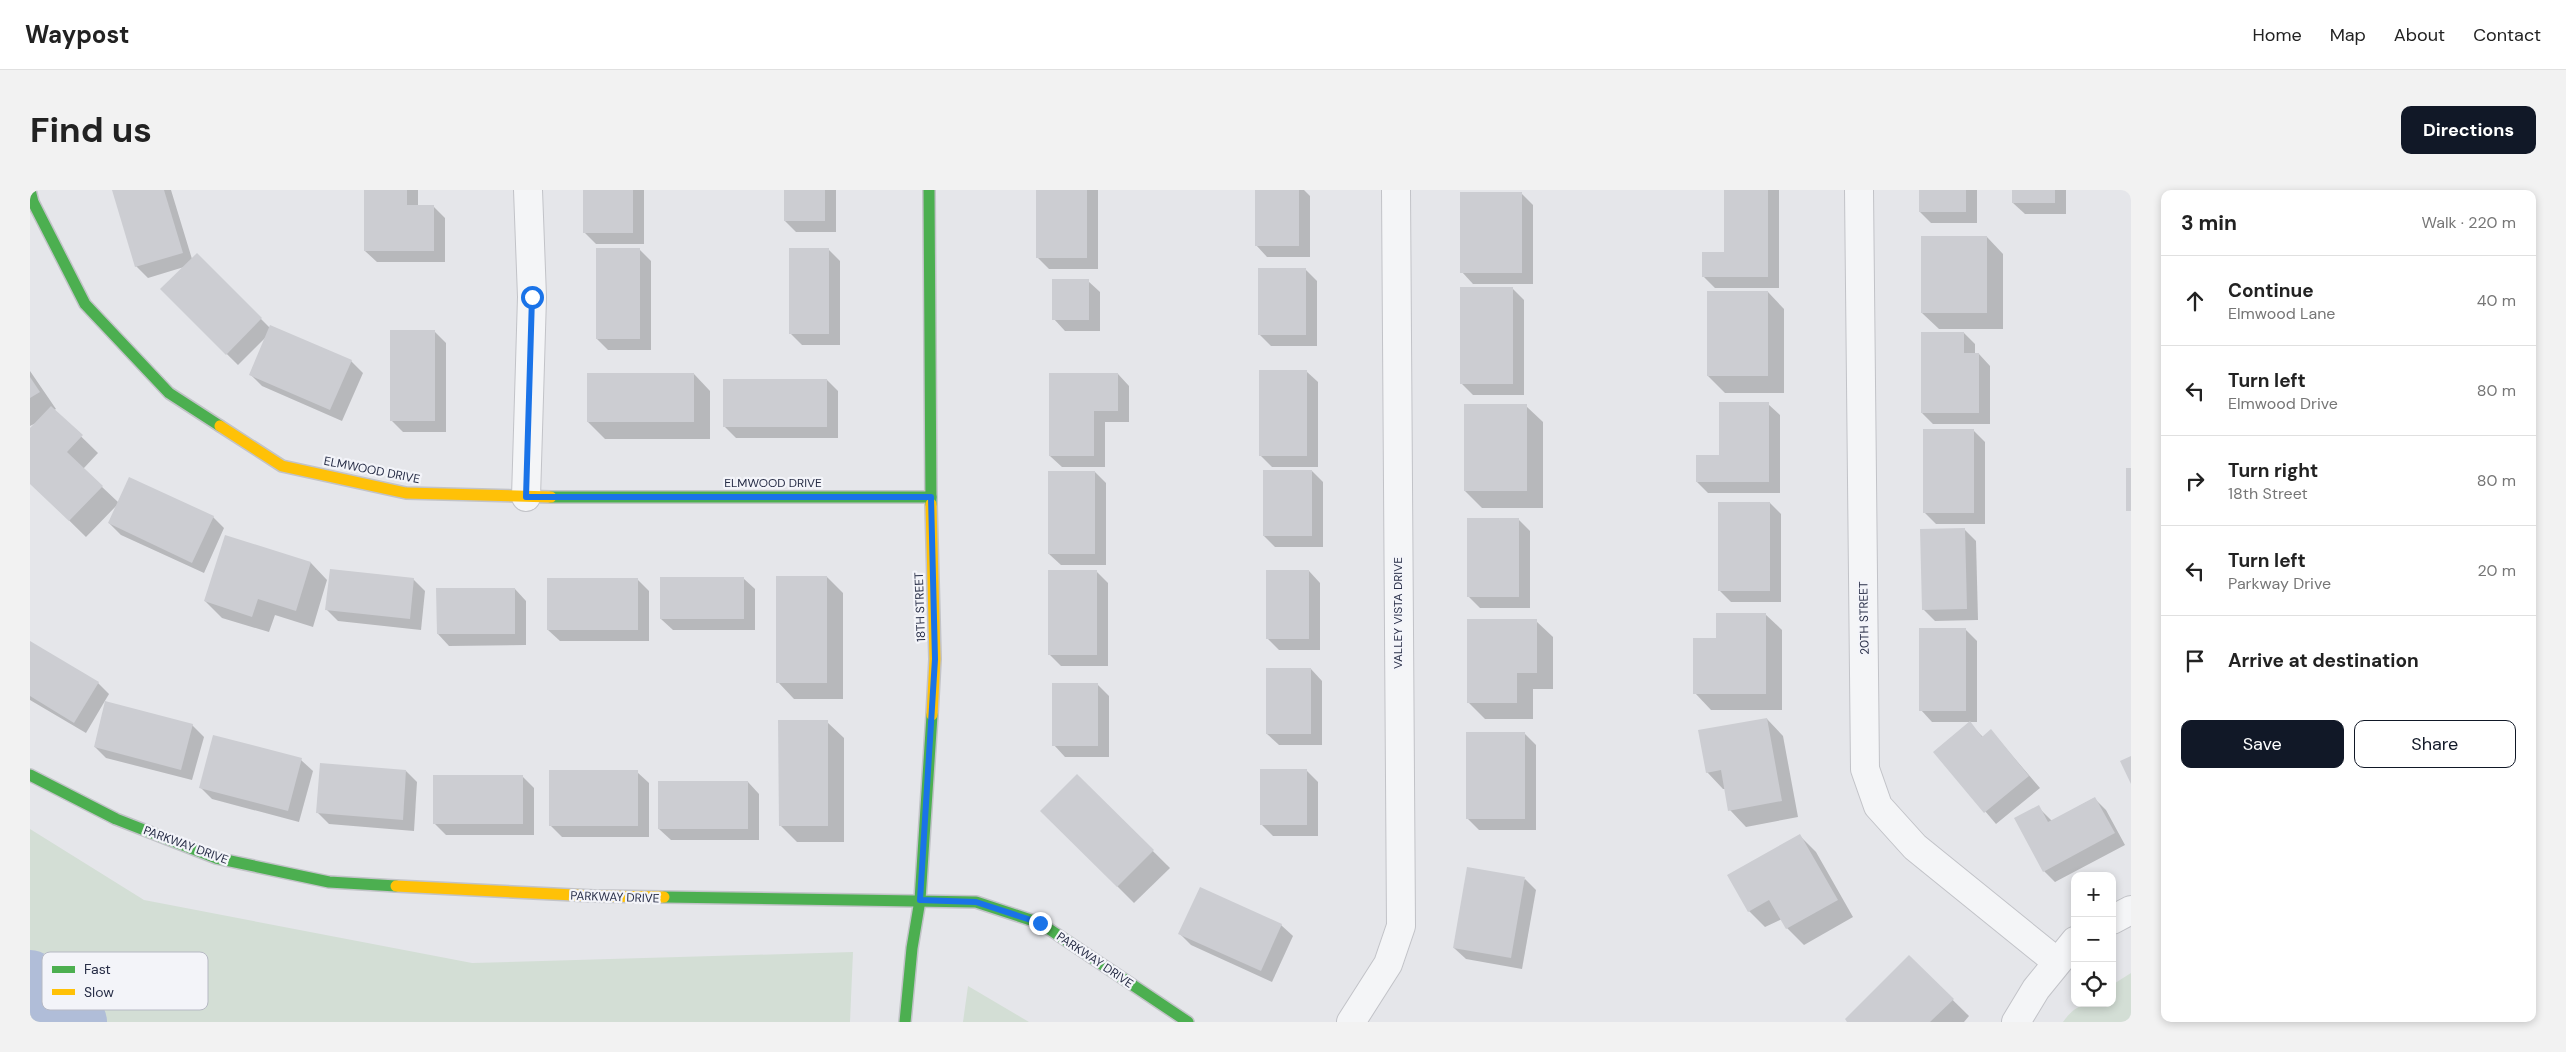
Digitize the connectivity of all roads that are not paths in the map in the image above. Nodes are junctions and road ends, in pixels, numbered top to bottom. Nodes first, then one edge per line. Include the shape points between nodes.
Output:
1 (30, 190) edge
2 (528, 190) edge
3 (929, 190) edge
4 (1396, 190) edge
5 (1859, 190) edge
6 (526, 497) junction
7 (931, 497) junction
8 (30, 775) edge
9 (920, 900) junction
10 (2131, 910) edge
11 (2116, 918) edge
12 (2071, 946) edge
13 (2057, 962) junction
14 (905, 1022) edge
15 (1188, 1022) edge
16 (1351, 1022) edge
17 (2016, 1022) edge

1 - 6 street, ELMWOOD DRIVE via 33,202 85,304 169,393 282,466 406,493
2 - 6 street via 532,297
3 - 7 street, 18TH STREET
4 - 16 street, VALLEY VISTA DRIVE via 1400,926 1388,964
5 - 13 street, 20TH STREET via 1865,769 1878,806 1915,847
6 - 7 street, ELMWOOD DRIVE
7 - 9 street, 18TH STREET via 935,659
8 - 9 street, PARKWAY DRIVE via 116,819 216,858 329,882 594,896
9 - 14 street, 18TH STREET
9 - 15 street, PARKWAY DRIVE via 976,902 1040,923
10 - 11 street
12 - 13 street
13 - 17 street

